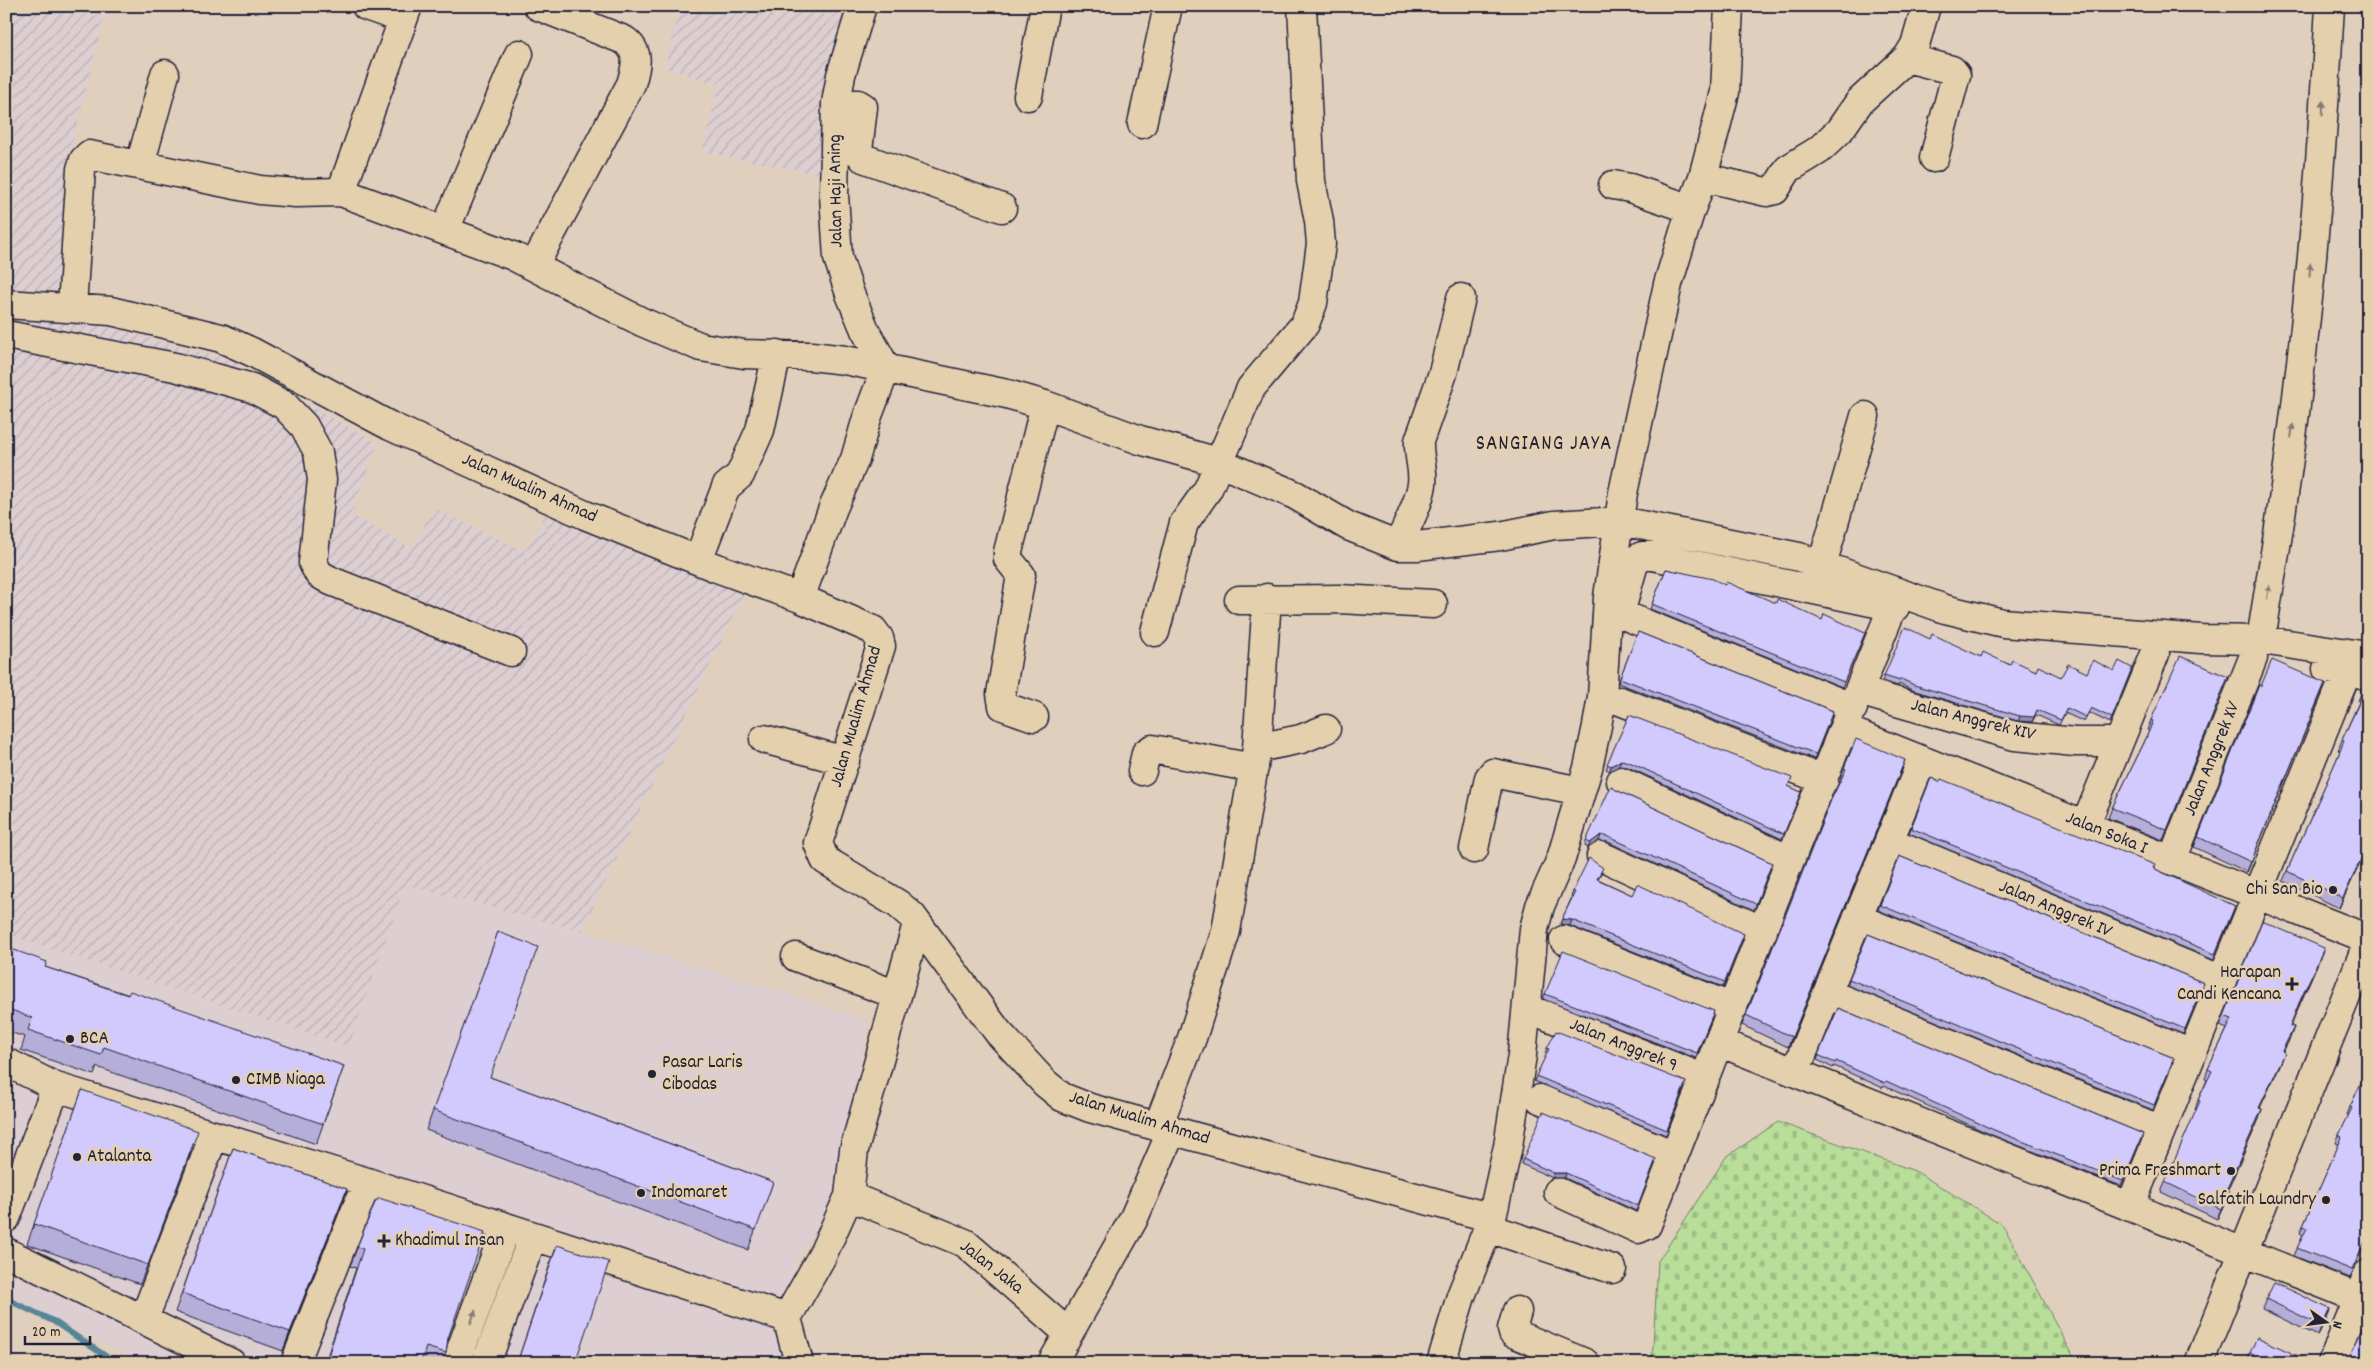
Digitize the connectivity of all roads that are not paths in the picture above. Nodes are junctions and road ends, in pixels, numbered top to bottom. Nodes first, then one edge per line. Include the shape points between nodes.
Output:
1 (366, 6) edge
2 (538, 6) edge
3 (862, 6) edge
4 (1045, 6) edge
5 (1168, 6) edge
6 (1302, 6) edge
7 (1729, 6) edge
8 (1926, 6) edge
9 (2330, 6) edge
10 (405, 13) edge
11 (519, 54) dead end
12 (1907, 58) junction
13 (165, 74) dead end
14 (1028, 96) dead end
15 (836, 103) junction
16 (1142, 124) dead end
17 (1934, 158) dead end
18 (140, 164) junction
19 (1703, 177) junction
20 (1613, 185) dead end
21 (341, 192) junction
22 (1002, 208) dead end
23 (1691, 209) junction
24 (446, 230) junction
25 (534, 266) junction
26 (1461, 298) dead end
27 (6, 304) edge
28 (72, 307) junction
29 (6, 335) edge
30 (777, 354) junction
31 (886, 368) junction
32 (1045, 405) junction
33 (1865, 416) dead end
34 (1218, 462) junction
35 (1621, 521) junction
36 (1398, 546) junction
37 (698, 560) junction
38 (1822, 565) junction
39 (800, 598) junction
40 (1267, 598) junction
41 (1239, 600) dead end
42 (1433, 604) dead end
43 (1893, 606) junction
44 (1155, 632) dead end
45 (2257, 649) junction
46 (511, 652) dead end
47 (2155, 654) junction
48 (2361, 668) edge
49 (1620, 701) dead end
50 (1852, 710) junction
51 (1034, 717) dead end
52 (1326, 729) dead end
53 (764, 740) dead end
54 (2118, 742) junction
55 (1255, 758) junction
56 (1922, 760) junction
57 (845, 762) junction
58 (1142, 771) dead end
59 (1824, 780) junction
60 (1621, 781) dead end
61 (1580, 791) junction
62 (2085, 826) junction
63 (1889, 841) junction
64 (1474, 849) dead end
65 (1601, 856) dead end
66 (1790, 860) junction
67 (2172, 860) junction
68 (2256, 894) junction
69 (1857, 918) junction
70 (917, 924) junction
71 (1763, 931) junction
72 (1564, 940) dead end
73 (2368, 940) edge
74 (796, 957) dead end
75 (2222, 980) junction
76 (1827, 993) junction
77 (898, 995) junction
78 (1733, 1008) junction
79 (1542, 1014) dead end
80 (1719, 1042) junction
81 (2192, 1054) junction
82 (6, 1062) edge
83 (1795, 1072) junction
84 (1705, 1079) junction
85 (56, 1087) junction
86 (1540, 1099) dead end
87 (1165, 1128) junction
88 (2161, 1130) junction
89 (214, 1135) junction
90 (1674, 1155) junction
91 (367, 1182) junction
92 (1558, 1192) dead end
93 (849, 1196) junction
94 (2130, 1207) junction
95 (6, 1218) edge
96 (1491, 1223) junction
97 (506, 1227) junction
98 (533, 1236) junction
99 (6, 1252) edge
100 (2243, 1252) junction
101 (1612, 1269) dead end
102 (2368, 1274) edge
103 (2363, 1300) edge
104 (1517, 1311) dead end
105 (786, 1318) junction
106 (144, 1319) junction
107 (1068, 1333) junction
108 (231, 1363) edge
109 (295, 1363) edge
110 (456, 1363) edge
111 (486, 1363) edge
112 (799, 1363) edge
113 (1052, 1363) edge
114 (1441, 1363) edge
115 (1585, 1363) edge
116 (2199, 1363) edge
117 (2332, 1363) edge

1 - 10 street
2 - 25 street via 624,40 633,49 637,60 631,84
3 - 15 street, Jalan Haji Aning via 840,75
4 - 14 street
5 - 16 street
6 - 34 street via 1311,181 1321,244 1313,303 1305,324 1251,388
7 - 19 street via 1725,92
8 - 12 street via 1921,27
45 -> 9 street, Jalan Anggrek XV via 2280,521 2308,285
10 - 21 street
11 - 24 street
12 - 17 street via 1952,70 1956,75
12 - 19 street via 1860,101 1840,132 1788,169 1775,190 1766,192
13 - 18 street
15 - 22 street via 863,107 858,151 863,158
15 - 31 street, Jalan Haji Aning via 834,195 838,258 861,321
18 - 21 street via 260,190
18 - 28 street via 96,155 89,155 84,160
19 - 23 street
20 - 23 street
21 - 24 street
23 - 35 street via 1652,352 1623,493
24 - 25 street
25 - 30 street via 642,322 702,347 744,354
26 - 36 street via 1443,372 1418,441 1422,471 1420,492
27 - 28 street, Jalan Mualim Ahmad
28 - 37 street, Jalan Mualim Ahmad via 111,311 221,338 390,426 585,516
29 - 46 street via 175,367 252,388 284,405 304,426 318,452 322,480 313,563 319,574
30 - 31 street
30 - 37 street via 760,430 740,475 726,487
31 - 32 street
31 - 39 street
32 - 34 street via 1140,440
32 - 51 street via 1008,552 1008,559 1021,575 1001,699 1008,709
33 - 38 street
34 - 36 street via 1295,495 1348,526
34 - 44 street via 1203,498 1182,526
35 - 36 street
35 - 38 street via 1759,547
35 - 61 street via 1608,597 1602,697 1588,768
37 - 39 street, Jalan Mualim Ahmad
38 - 45 street via 1937,606 2003,623 2201,639
39 - 57 street, Jalan Mualim Ahmad via 873,630 879,638 881,646
40 - 41 street
40 - 42 street
40 - 55 street
43 - 47 street via 1995,638
43 - 50 street
43 - 50 street via 1653,556 1635,560 1621,610 1626,616
45 - 47 street
45 - 48 street
45 - 67 street, Jalan Anggrek XV
47 - 54 street
48 - 68 street
49 - 59 street
50 - 54 street, Jalan Anggrek XIV via 2015,736 2074,742
50 - 56 street, Jalan Soka I
50 - 59 street
52 - 55 street
53 - 57 street
54 - 62 street
55 - 58 street via 1152,750 1146,753
55 - 87 street via 1226,931
56 - 62 street, Jalan Soka I
56 - 63 street
57 - 70 street, Jalan Mualim Ahmad via 818,843 821,852 825,860 898,904
59 - 66 street
60 - 66 street
61 - 64 street via 1493,773 1489,778
61 - 96 street via 1560,859 1534,929 1522,1055 1508,1146
62 - 67 street, Jalan Soka I
63 - 69 street
63 - 75 street, Jalan Anggrek IV
65 - 71 street
66 - 71 street
67 - 68 street, Jalan Soka I
68 - 73 street, Jalan Soka I
68 - 75 street
69 - 76 street
69 - 81 street
70 - 77 street
70 - 87 street, Jalan Mualim Ahmad via 998,1032 1062,1097
71 - 78 street
72 - 78 street
73 - 100 street
74 - 77 street
75 - 81 street
76 - 83 street
76 - 88 street
77 - 93 street via 854,1150
78 - 80 street
79 - 84 street, Jalan Anggrek 9
80 - 83 street
80 - 84 street
81 - 88 street
82 - 85 street
83 - 94 street
84 - 90 street
85 - 89 street
85 - 95 street
86 - 90 street
87 - 96 street, Jalan Mualim Ahmad
87 - 107 street via 1133,1220
88 - 94 street
89 - 91 street
89 - 106 street
90 - 92 street via 1643,1229 1638,1230
91 - 97 street
91 - 109 street
93 - 105 street via 822,1256
93 - 107 street, Jalan Jaka via 964,1243
94 - 100 street
96 - 101 street, Jalan Mualim Ahmad
96 - 114 street via 1461,1296
97 - 98 street
110 -> 97 street
98 - 105 street
98 - 111 street
99 - 106 street
100 - 103 street
100 - 116 street
102 - 103 street
103 - 117 street
104 - 115 street via 1513,1333
105 - 112 street
106 - 108 street
107 - 113 street

